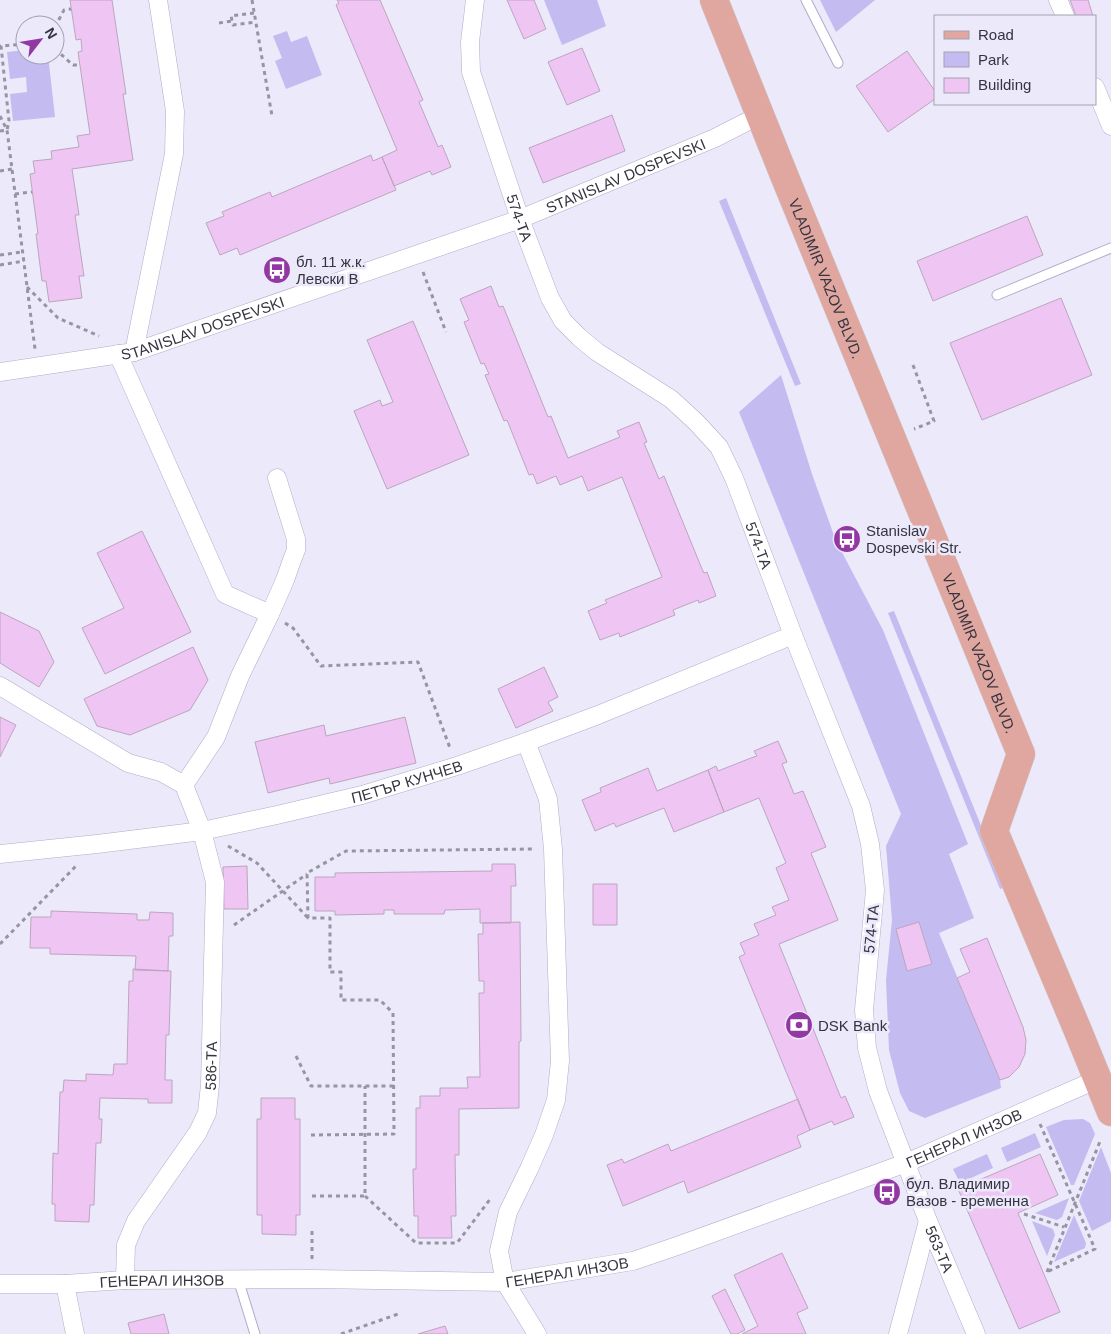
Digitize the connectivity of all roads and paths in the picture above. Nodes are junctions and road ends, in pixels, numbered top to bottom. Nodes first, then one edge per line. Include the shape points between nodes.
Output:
1 (158, 0) edge
2 (252, 0) edge
3 (476, 0) edge
4 (714, 0) edge
5 (806, 0) edge
6 (1058, 0) edge
7 (71, 9) dead end
8 (254, 12) junction
9 (61, 15) edge
10 (1065, 15) edge
11 (232, 21) junction
12 (256, 22) junction
13 (219, 23) dead end
14 (15, 45) edge
15 (1, 46) edge
16 (1, 54) edge
17 (65, 57) edge
18 (838, 63) dead end
19 (80, 65) dead end
20 (1096, 89) edge
21 (760, 115) junction
22 (0, 116) edge
23 (272, 116) dead end
24 (1111, 126) edge
25 (7, 130) junction
26 (0, 131) edge
27 (12, 169) junction
28 (0, 170) edge
29 (32, 192) dead end
30 (15, 194) junction
31 (520, 219) junction
32 (1111, 248) edge
33 (22, 252) junction
34 (0, 255) edge
35 (416, 255) junction
36 (24, 261) junction
37 (0, 264) edge
38 (27, 286) junction
39 (997, 295) dead end
40 (446, 332) dead end
41 (100, 337) dead end
42 (126, 353) junction
43 (913, 365) dead end
44 (38, 367) junction
45 (0, 372) edge
46 (913, 430) dead end
47 (277, 478) dead end
48 (270, 614) junction
49 (793, 635) junction
50 (0, 686) edge
51 (526, 742) junction
52 (457, 766) junction
53 (184, 785) junction
54 (202, 831) junction
55 (98, 844) junction
56 (553, 849) junction
57 (0, 854) edge
58 (308, 873) junction
59 (282, 891) junction
60 (308, 918) junction
61 (0, 944) edge
62 (214, 948) junction
63 (296, 1056) dead end
64 (1104, 1076) edge
65 (364, 1086) junction
66 (394, 1086) junction
67 (1111, 1112) edge
68 (1040, 1124) dead end
69 (311, 1135) dead end
70 (365, 1135) junction
71 (1101, 1139) dead end
72 (906, 1163) junction
73 (312, 1196) dead end
74 (365, 1196) junction
75 (493, 1196) dead end
76 (1074, 1203) junction
77 (1024, 1214) dead end
78 (928, 1221) junction
79 (312, 1227) dead end
80 (1064, 1227) junction
81 (125, 1280) junction
82 (238, 1280) junction
83 (312, 1280) junction
84 (505, 1282) junction
85 (0, 1284) edge
86 (65, 1284) junction
87 (401, 1313) dead end
88 (75, 1334) edge
89 (255, 1334) edge
90 (341, 1334) edge
91 (537, 1334) edge
92 (898, 1334) edge
93 (976, 1334) edge

1 - 42 street via 175,111 174,154
2 - 8 path
3 - 31 street, 574-ТА via 470,42 471,72
4 - 21 main road, VLADIMIR VAZOV BLVD.
5 - 18 lane
6 - 10 street
7 - 9 path via 64,10
8 - 11 path via 232,16
8 - 12 path
11 - 12 path via 233,25
11 - 13 path
12 - 23 path
14 - 15 path
15 - 16 path
16 - 25 path via 9,121
17 - 19 path via 73,65
20 - 24 street
21 - 31 street, STANISLAV DOSPEVSKI via 715,138
21 - 64 main road, VLADIMIR VAZOV BLVD. via 1021,754 994,831
22 - 25 path
25 - 26 path
25 - 27 path
27 - 28 path
27 - 30 path
29 - 30 path
30 - 33 path
31 - 35 street, STANISLAV DOSPEVSKI
31 - 49 street, 574-ТА via 550,298 564,321 597,352 672,399 719,447 734,478
32 - 39 lane
33 - 34 path
33 - 36 path
35 - 40 path
35 - 42 street, STANISLAV DOSPEVSKI
36 - 37 path
36 - 38 path
38 - 41 path via 58,318
38 - 44 path
42 - 44 street, STANISLAV DOSPEVSKI
42 - 48 street via 225,594
43 - 46 path via 934,421
44 - 45 street, STANISLAV DOSPEVSKI
47 - 48 street via 296,544
48 - 52 path via 293,628 321,666 418,662
48 - 53 street via 240,676 216,737
49 - 51 street, ПЕТЪР КУНЧЕВ
49 - 72 street, 574-ТА via 861,806 870,844 875,890 864,1010 867,1048 878,1091
50 - 53 street via 128,763 161,772
51 - 52 street, ПЕТЪР КУНЧЕВ
51 - 56 street via 548,798
52 - 54 street, ПЕТЪР КУНЧЕВ via 362,795
53 - 54 street, 586-ТА
54 - 55 street, ПЕТЪР КУНЧЕВ
54 - 59 path via 257,863
54 - 62 street, 586-ТА via 215,882
55 - 57 street, ПЕТЪР КУНЧЕВ
55 - 61 path
56 - 58 path via 346,851
56 - 84 street via 560,1061 556,1100 544,1135 508,1212 498,1251
58 - 59 path
58 - 60 path
59 - 60 path
59 - 62 path via 222,933
60 - 66 path via 330,918 330,972 342,972 341,1000 380,1000 393,1013
62 - 81 street, 586-ТА via 210,1086 206,1112 198,1132 136,1221 126,1245
63 - 65 path via 311,1086
64 - 67 main road, VLADIMIR VAZOV BLVD.
64 - 72 street, ГЕНЕРАЛ ИНЗОВ
65 - 66 path
65 - 70 path
66 - 70 path via 394,1134
68 - 76 path
69 - 70 path
70 - 74 path
71 - 76 path
72 - 78 street, 563-ТА
72 - 84 street, ГЕНЕРАЛ ИНЗОВ via 632,1261
73 - 74 path
74 - 75 path via 416,1243 457,1243
76 - 80 path
76 - 80 path via 1095,1249 1047,1272
77 - 80 path
78 - 92 street
78 - 93 street, 563-ТА
79 - 83 path
81 - 82 street, ГЕНЕРАЛ ИНЗОВ
81 - 86 street, ГЕНЕРАЛ ИНЗОВ
82 - 83 street, ГЕНЕРАЛ ИНЗОВ
82 - 89 lane
83 - 84 street, ГЕНЕРАЛ ИНЗОВ
84 - 91 street
85 - 86 street, ГЕНЕРАЛ ИНЗОВ
86 - 88 street
87 - 90 path

